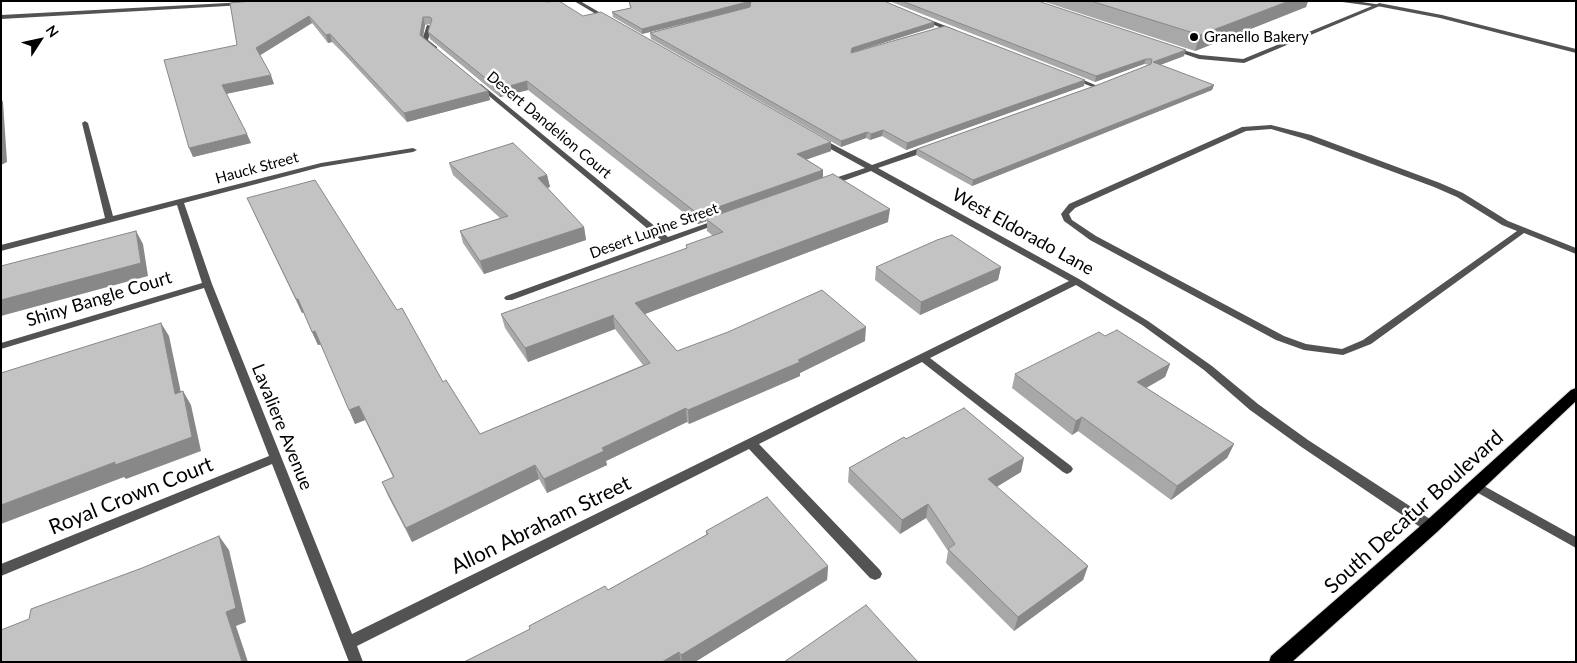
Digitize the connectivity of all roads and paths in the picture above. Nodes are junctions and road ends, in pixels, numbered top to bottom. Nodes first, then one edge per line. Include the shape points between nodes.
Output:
1 (576, 1) edge
2 (1337, 1) edge
3 (254, 3) edge
4 (1379, 5) junction
5 (1, 17) edge
6 (920, 18) edge
7 (617, 24) edge
8 (429, 26) edge
9 (945, 27) junction
10 (936, 30) edge
11 (963, 34) edge
12 (1161, 45) edge
13 (1576, 50) edge
14 (440, 53) edge
15 (1061, 73) edge
16 (471, 78) edge
17 (1105, 84) edge
18 (1096, 87) junction
19 (1088, 90) edge
20 (85, 123) dead end
21 (811, 135) edge
22 (934, 146) edge
23 (413, 150) dead end
24 (871, 168) junction
25 (824, 185) edge
26 (180, 203) junction
27 (732, 218) edge
28 (110, 221) junction
29 (1523, 230) junction
30 (667, 240) junction
31 (1, 248) edge
32 (1576, 251) edge
33 (1076, 281) junction
34 (207, 284) junction
35 (509, 298) dead end
36 (1, 346) edge
37 (923, 358) junction
38 (1576, 393) edge
39 (751, 443) junction
40 (276, 458) junction
41 (1067, 469) dead end
42 (1476, 486) junction
43 (1431, 527) junction
44 (1576, 543) edge
45 (1, 570) edge
46 (875, 574) dead end
47 (348, 643) junction
48 (356, 662) edge
49 (1278, 662) edge

1 - 7 street
2 - 4 street
3 - 5 street
4 - 12 street via 1244,61 1199,57
4 - 13 street via 1440,16
6 - 9 street
8 - 14 street via 425,40
9 - 10 street
9 - 11 street
15 - 18 street
16 - 30 street, Desert Dandelion Court
17 - 18 street
18 - 19 street
20 - 28 street
21 - 24 street, West Eldorado Lane
22 - 24 street
23 - 26 street, Hauck Street via 321,165
24 - 25 street
24 - 33 street, West Eldorado Lane
26 - 28 street, Hauck Street
26 - 34 street, Lavaliere Avenue
27 - 30 street, Desert Lupine Street
28 - 31 street, Hauck Street
29 - 29 street via 1505,224 1460,195 1437,185 1308,137 1271,127 1245,129 1072,206 1065,214 1068,221 1093,238 1280,338 1304,347 1343,352 1367,342
29 - 32 street
30 - 35 street, Desert Lupine Street
33 - 37 street, Allon Abraham Street
33 - 43 street, West Eldorado Lane via 1144,323 1297,438
34 - 36 street, Shiny Bangle Court
34 - 40 street, Lavaliere Avenue
37 - 39 street, Allon Abraham Street
37 - 41 street
38 - 42 main road, South Decatur Boulevard
39 - 46 street
39 - 47 street, Allon Abraham Street
40 - 45 street, Royal Crown Court
40 - 47 street, Lavaliere Avenue
42 - 43 main road, South Decatur Boulevard
42 - 44 street
43 - 49 main road, South Decatur Boulevard
47 - 48 street, Lavaliere Avenue

